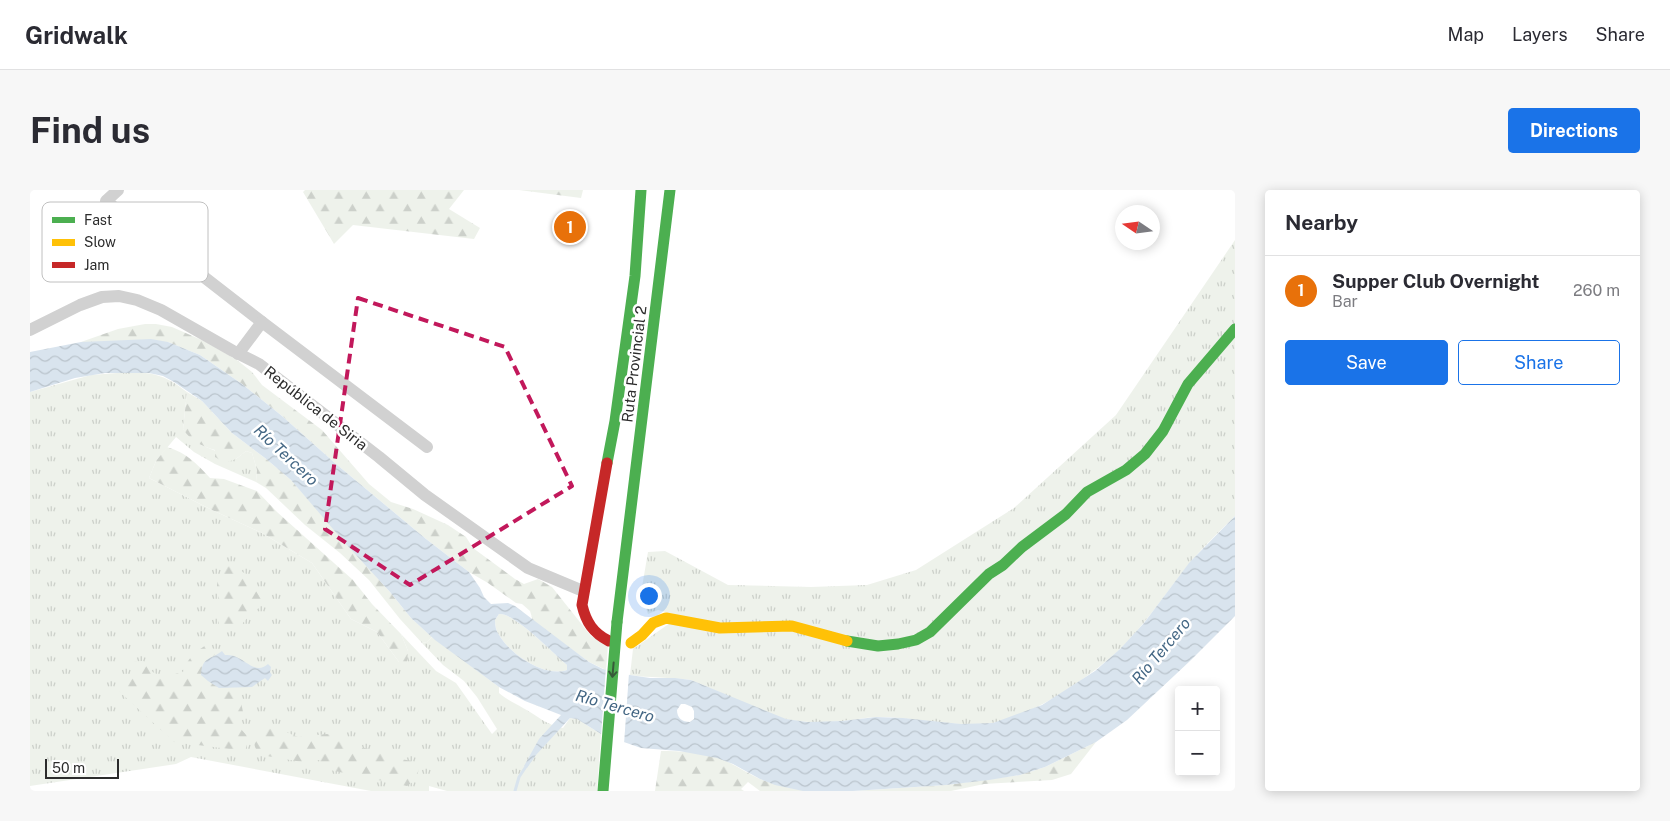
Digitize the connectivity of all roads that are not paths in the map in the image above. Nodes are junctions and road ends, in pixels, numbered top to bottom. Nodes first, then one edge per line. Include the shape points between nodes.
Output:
1 (118, 190) edge
2 (641, 190) edge
3 (670, 190) edge
4 (107, 202) edge
5 (208, 280) edge
6 (262, 322) junction
7 (1235, 329) edge
8 (30, 330) edge
9 (238, 354) junction
10 (427, 447) dead end
11 (583, 591) junction
12 (622, 622) junction
13 (609, 642) dead end
14 (631, 643) dead end
15 (603, 791) edge
16 (614, 791) edge

1 - 4 street
2 - 11 street via 635,276 615,420
3 - 12 street, Ruta Provincial 2 via 626,542
5 - 6 street
6 - 9 street
6 - 10 street
7 - 14 street via 1188,384 1163,431 1145,454 1126,470 1087,492 1066,514 989,574 930,632 916,640 878,646 854,643 792,626 720,628 666,618 654,623
8 - 9 street, República de Siria via 80,304 119,296 161,310
9 - 11 street, República de Siria via 259,364 425,495 528,568
11 - 13 street via 585,619 596,634
12 -> 15 street, Ruta Provincial 2, bridge
12 - 16 street, Ruta Provincial 2

